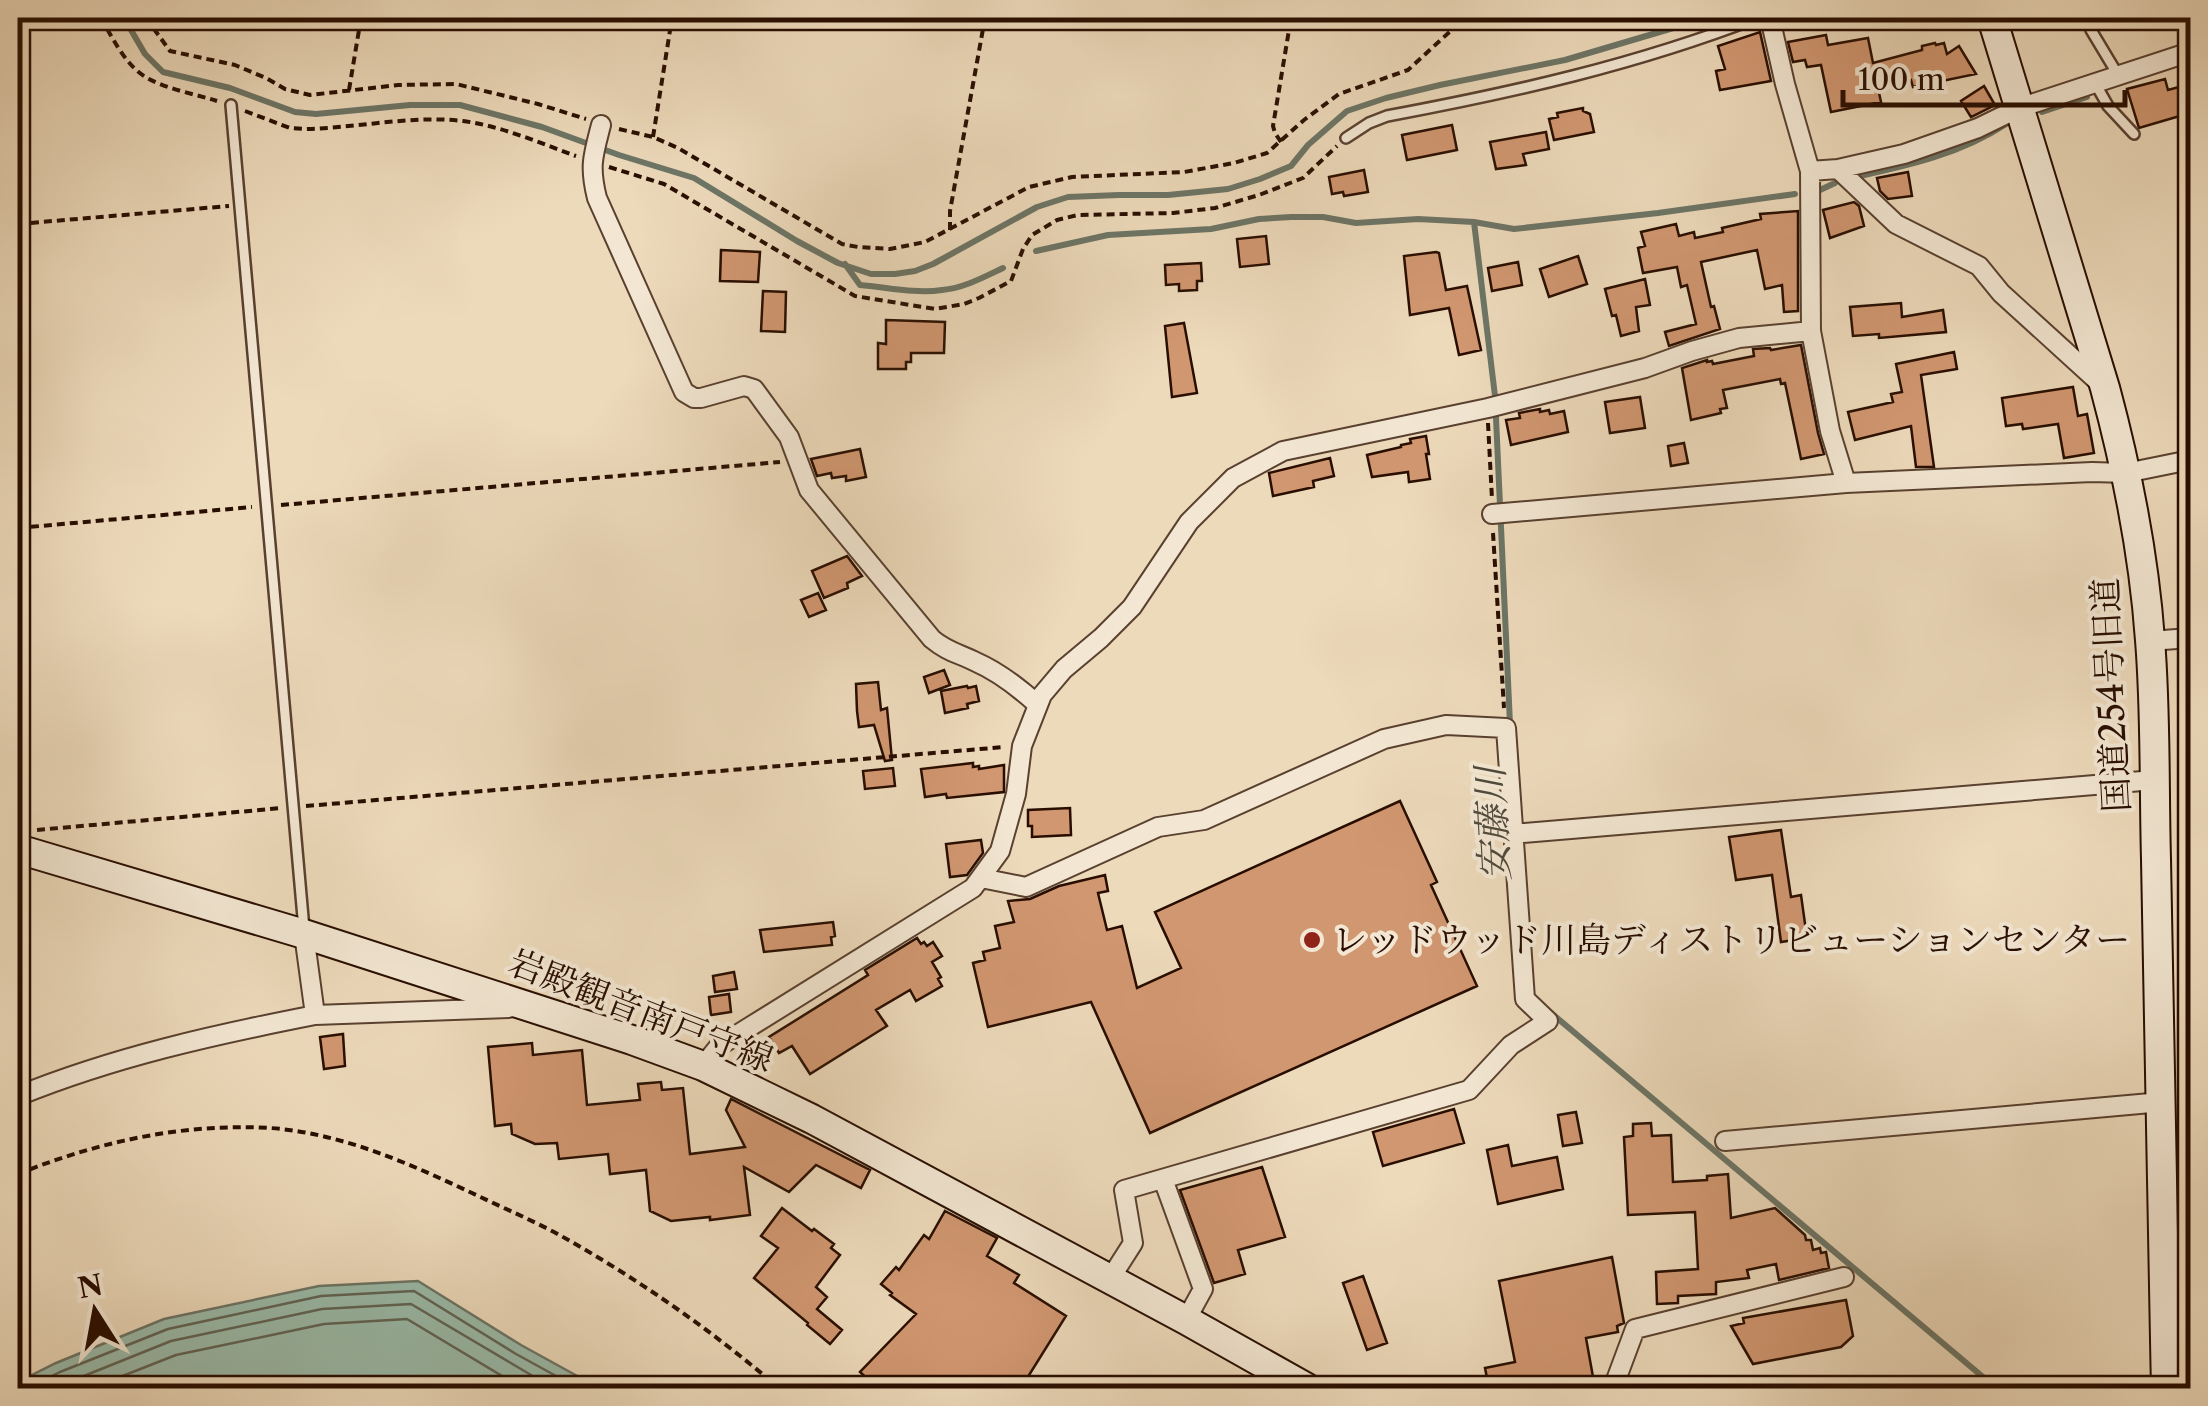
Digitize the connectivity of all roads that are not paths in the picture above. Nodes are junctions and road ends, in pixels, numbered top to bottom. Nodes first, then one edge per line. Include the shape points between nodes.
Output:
1 (1757, 18) edge
2 (1770, 18) edge
3 (1992, 18) edge
4 (2091, 30) dead end
5 (2190, 52) edge
6 (2118, 75) junction
7 (2095, 83) junction
8 (231, 105) road end
9 (2019, 108) junction
10 (600, 130) road end
11 (2134, 134) dead end
12 (1346, 138) road end
13 (1838, 169) junction
14 (1810, 172) junction
15 (1811, 331) junction
16 (2105, 388) junction
17 (2190, 460) edge
18 (2126, 473) junction
19 (1846, 483) junction
20 (1492, 514) road end
21 (2190, 638) edge
22 (2150, 640) junction
23 (1037, 704) junction
24 (2154, 780) junction
25 (1512, 834) junction
26 (27, 840) edge
27 (981, 878) junction
28 (304, 934) junction
29 (532, 1008) junction
30 (315, 1015) junction
31 (703, 1066) junction
32 (18, 1096) edge
33 (2162, 1102) junction
34 (1724, 1141) dead end
35 (1162, 1179) junction
36 (1844, 1277) dead end
37 (1110, 1279) junction
38 (1186, 1320) junction
39 (1308, 1388) edge
40 (1613, 1388) edge
41 (2166, 1388) edge

1 - 12 lane via 1534,88 1387,116
2 - 14 street
3 - 9 main road, 国道254号旧道
4 - 6 lane
5 - 6 street
6 - 7 street
7 - 9 street
7 - 11 lane
8 - 28 lane
9 - 13 street via 1904,154
9 - 16 main road, 国道254号旧道
10 - 23 street via 591,176 602,213 684,392 701,398 750,387 788,437 808,490 932,638 1012,682
13 - 14 street
13 - 16 street via 1896,224 1978,266
14 - 15 street
15 - 19 street
15 - 23 street via 1740,338 1488,408 1283,451 1232,478 1190,522 1132,607 1064,668
16 - 18 main road, 国道254号旧道
17 - 18 street
18 - 19 street
18 - 22 main road, 国道254号旧道
19 - 20 street
21 - 22 street
22 - 24 main road, 国道254号旧道
23 - 27 street via 1000,851
24 - 25 street
24 - 33 main road, 国道254号旧道
25 - 27 street via 1506,728 1446,725 1384,739 1204,820 1158,827 1026,886
25 - 35 street via 1525,999 1548,1021 1511,1045 1469,1090
26 - 28 main road, 岩殿観音南戸守線
27 - 31 street via 720,1046
28 - 29 main road, 岩殿観音南戸守線
28 - 30 street
29 - 30 street
29 - 31 main road, 岩殿観音南戸守線
30 - 32 street via 198,1038
31 - 37 main road, 岩殿観音南戸守線
33 - 34 street
33 - 41 main road, 国道254号旧道
35 - 37 street via 1124,1190 1133,1243
35 - 38 street via 1203,1289
36 - 40 street via 1635,1329
37 - 38 main road, 岩殿観音南戸守線
38 - 39 main road, 岩殿観音南戸守線

